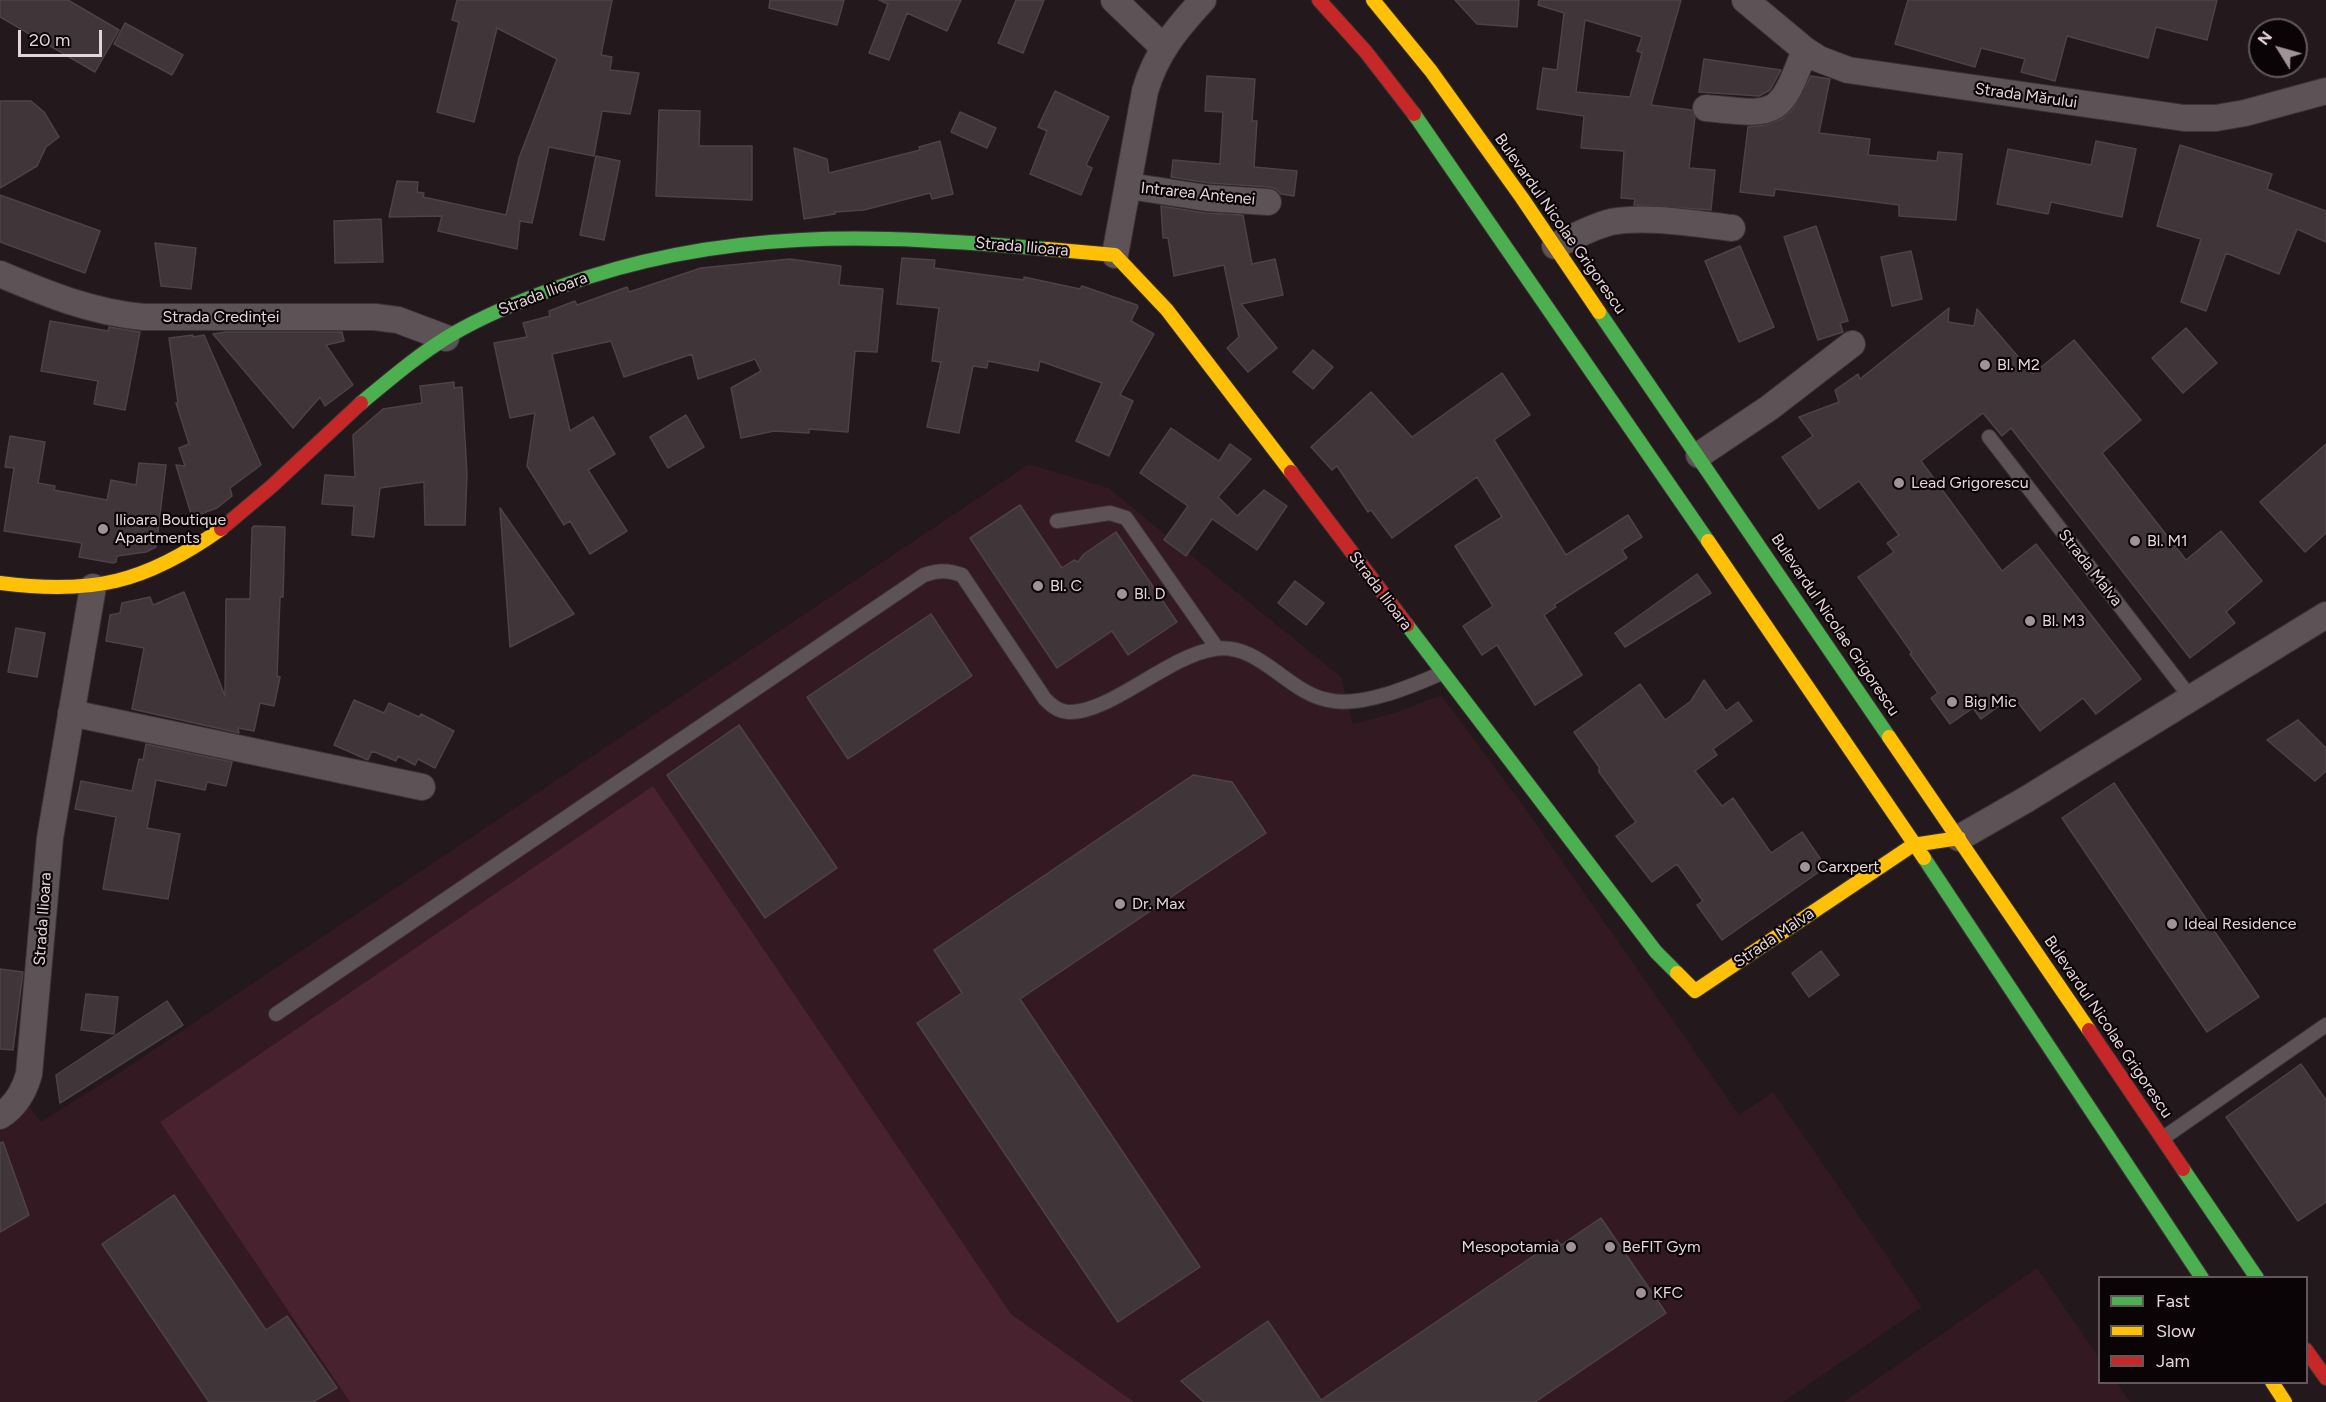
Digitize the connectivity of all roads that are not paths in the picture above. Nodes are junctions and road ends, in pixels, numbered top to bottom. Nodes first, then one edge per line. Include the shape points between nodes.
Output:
1 (1114, 0) edge
2 (1203, 0) edge
3 (1319, 0) edge
4 (1373, 0) edge
5 (1745, 0) edge
6 (1163, 47) junction
7 (1804, 50) junction
8 (2326, 91) edge
9 (1706, 108) dead end
10 (1129, 186) junction
11 (1268, 202) dead end
12 (1732, 228) dead end
13 (1556, 246) junction
14 (1114, 255) junction
15 (0, 274) edge
16 (446, 338) junction
17 (1852, 344) dead end
18 (1989, 437) dead end
19 (1699, 455) junction
20 (1057, 521) dead end
21 (0, 584) edge
22 (93, 587) junction
23 (2326, 615) edge
24 (1217, 648) junction
25 (1442, 673) junction
26 (2191, 698) junction
27 (71, 713) junction
28 (422, 787) dead end
29 (1959, 838) junction
30 (1913, 845) junction
31 (1695, 991) joint
32 (276, 1014) dead end
33 (2326, 1025) edge
34 (0, 1116) edge
35 (2163, 1138) junction
36 (2201, 1276) edge
37 (2256, 1276) edge
38 (2308, 1351) edge
39 (2326, 1378) edge
40 (2273, 1384) edge
41 (2285, 1402) edge

1 - 6 street
2 - 6 street
3 - 30 main road via 1368,54 1437,145
4 - 13 main road, Bulevardul Nicolae Grigorescu via 1431,71
5 - 7 street, Strada Mărului
6 - 10 street via 1145,91
7 - 8 street, Strada Mărului via 1848,70 2184,118 2244,113
7 - 9 street via 1793,81 1777,107 1764,112
10 - 11 street, Intrarea Antenei via 1207,198
10 - 14 street
12 - 13 street via 1630,220 1611,222
13 - 19 main road, Bulevardul Nicolae Grigorescu
14 - 16 main road, Strada Ilioara via 906,239 787,240 699,249 592,276 499,311
14 - 25 main road, Strada Ilioara via 1167,310
15 - 16 street, Strada Credinței via 53,297 117,315 375,317 398,320
16 - 22 main road, Strada Ilioara via 370,394 221,531 161,566 130,579
17 - 19 street via 1769,408
18 - 26 lane, Strada Malva
19 - 29 main road, Bulevardul Nicolae Grigorescu
20 - 24 lane via 1110,513 1126,518
21 - 22 main road, Strada Ilioara via 48,589
22 - 27 street, Strada Ilioara
23 - 26 street
24 - 25 lane via 1250,654 1310,693 1342,702 1383,694
24 - 32 lane via 1187,657 1089,709 1066,712 1045,699 962,575 948,570 924,575
25 - 31 main road, Strada Ilioara via 1656,952
26 - 29 street
27 - 28 street
27 - 34 street, Strada Ilioara via 50,837 29,1074 21,1096
29 - 30 main road
29 - 35 main road, Bulevardul Nicolae Grigorescu
30 - 31 main road, Strada Malva
30 - 36 main road
33 - 35 lane
35 - 37 main road, Bulevardul Nicolae Grigorescu
38 - 39 main road
40 - 41 main road

